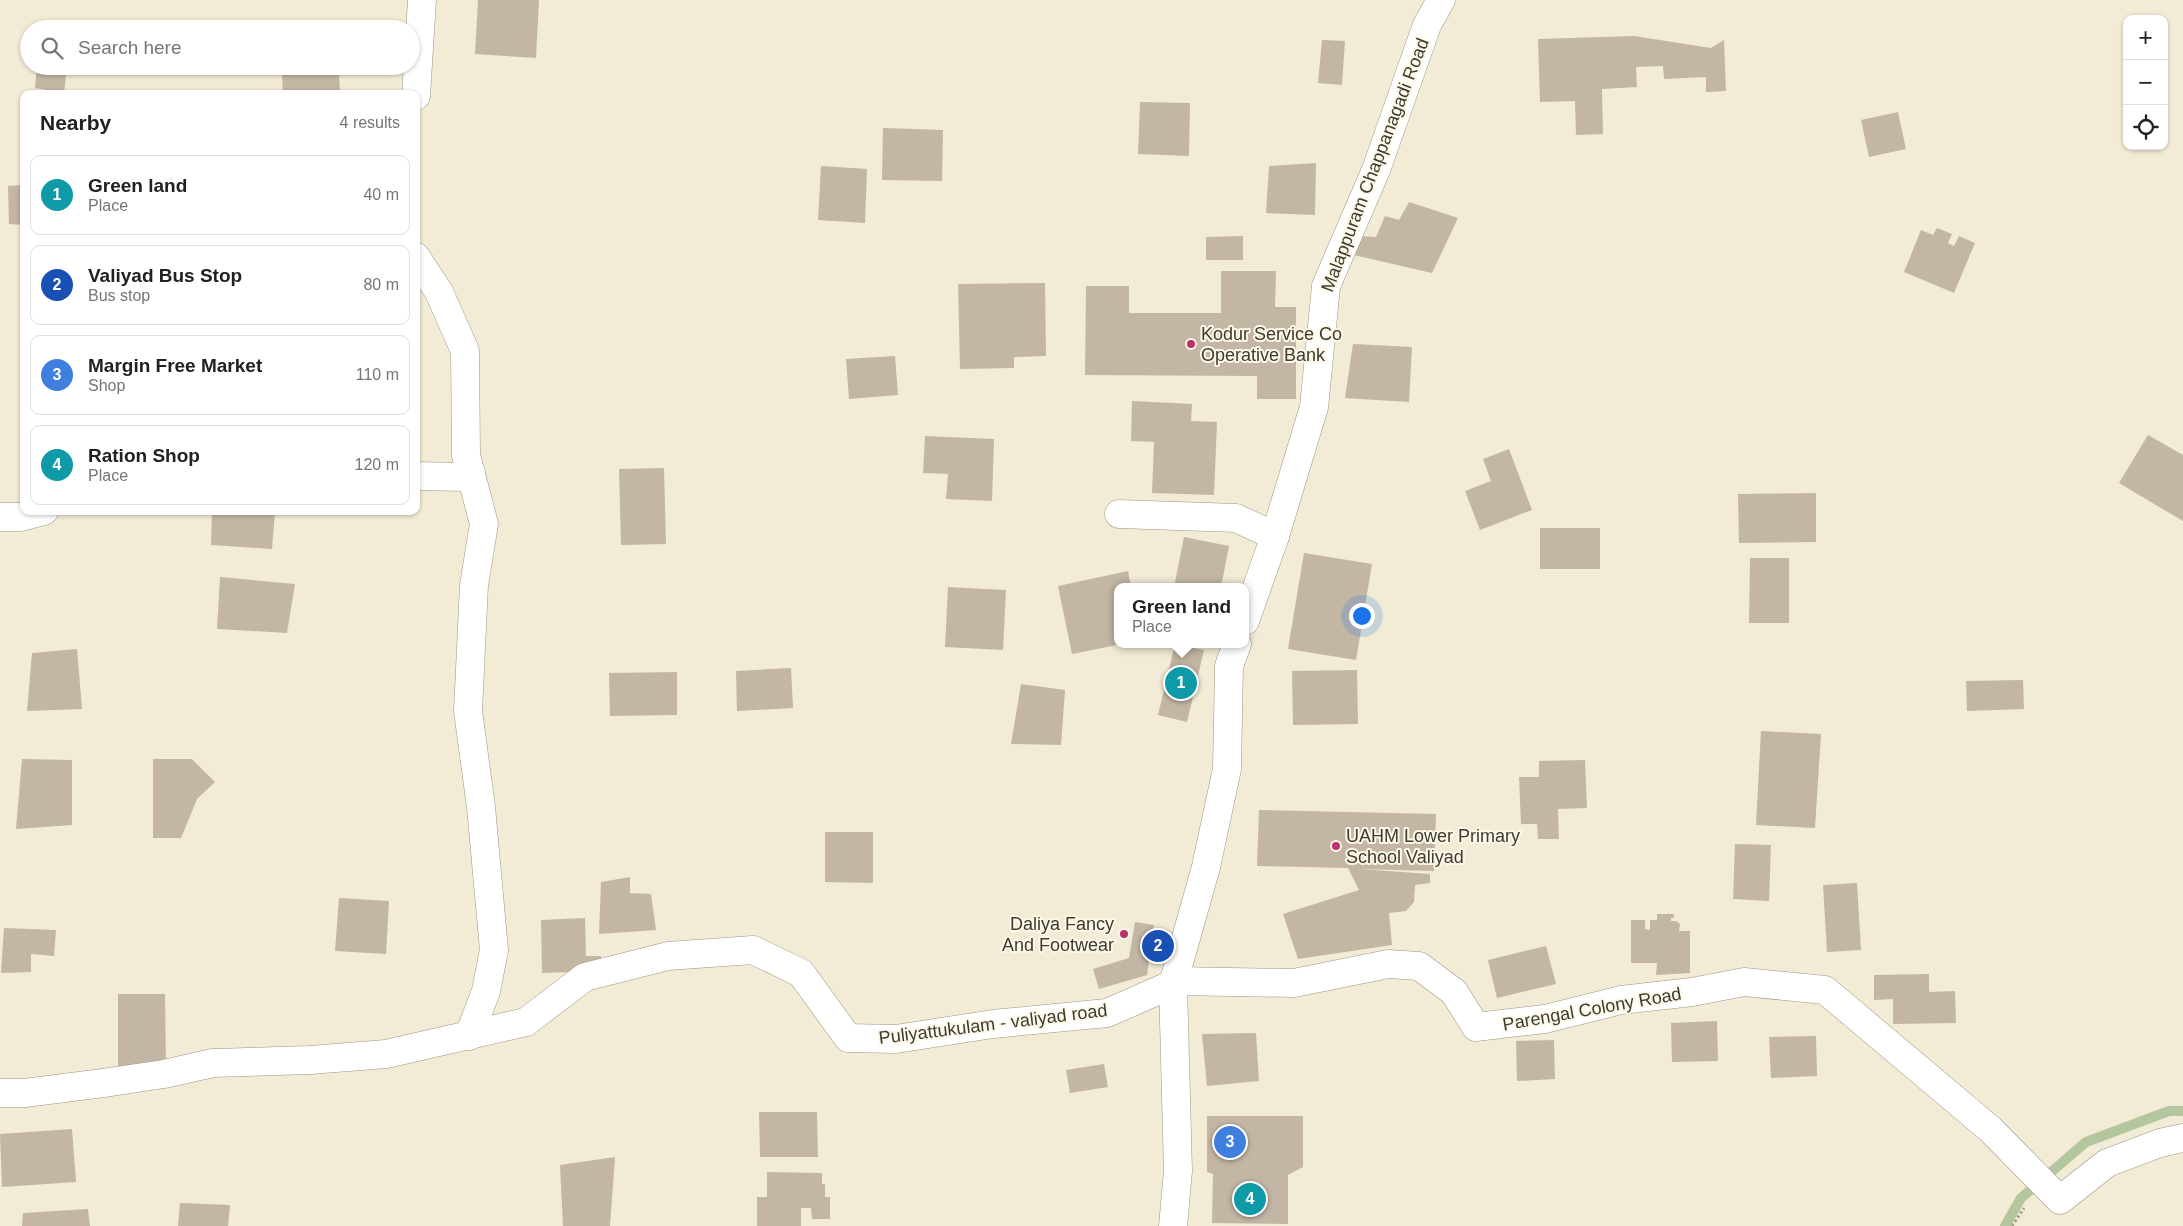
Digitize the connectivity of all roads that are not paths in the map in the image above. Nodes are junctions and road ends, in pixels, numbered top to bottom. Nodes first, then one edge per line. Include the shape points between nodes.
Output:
1 (422, 0) edge
2 (1441, 0) edge
3 (420, 32) edge
4 (417, 75) edge
5 (416, 90) edge
6 (420, 263) edge
7 (471, 473) junction
8 (420, 476) edge
9 (1119, 514) dead end
10 (29, 515) edge
11 (0, 517) edge
12 (1275, 536) junction
13 (1249, 610) edge
14 (1236, 648) edge
15 (1173, 982) junction
16 (469, 1036) junction
17 (0, 1093) edge
18 (2183, 1138) edge
19 (1173, 1226) edge

1 - 3 street
2 - 12 street, Malappuram Chappanagadi Road via 1427,25 1376,170 1326,286 1314,407
4 - 5 street
6 - 7 street via 439,292 465,351 466,455
7 - 8 street via 464,477
7 - 16 street via 484,524 474,585 468,711 482,807 494,950 486,991
9 - 12 street via 1236,518
10 - 11 street
12 - 13 street, Malappuram Chappanagadi Road
14 - 15 street via 1229,666 1227,769 1206,867
15 - 16 street, Puliyattukulam - valiyad road via 1107,1013 993,1024 896,1039 848,1038 801,973 753,950 677,955 585,977 526,1022
15 - 18 street, Parengal Colony Road via 1294,983 1388,964 1419,966 1454,992 1476,1027 1545,1019 1621,1000 1744,982 1825,990 1990,1129 2060,1200 2107,1163
15 - 19 street via 1178,1171
16 - 17 street, Puliyattukulam - valiyad road via 386,1054 213,1063 155,1076 25,1093

